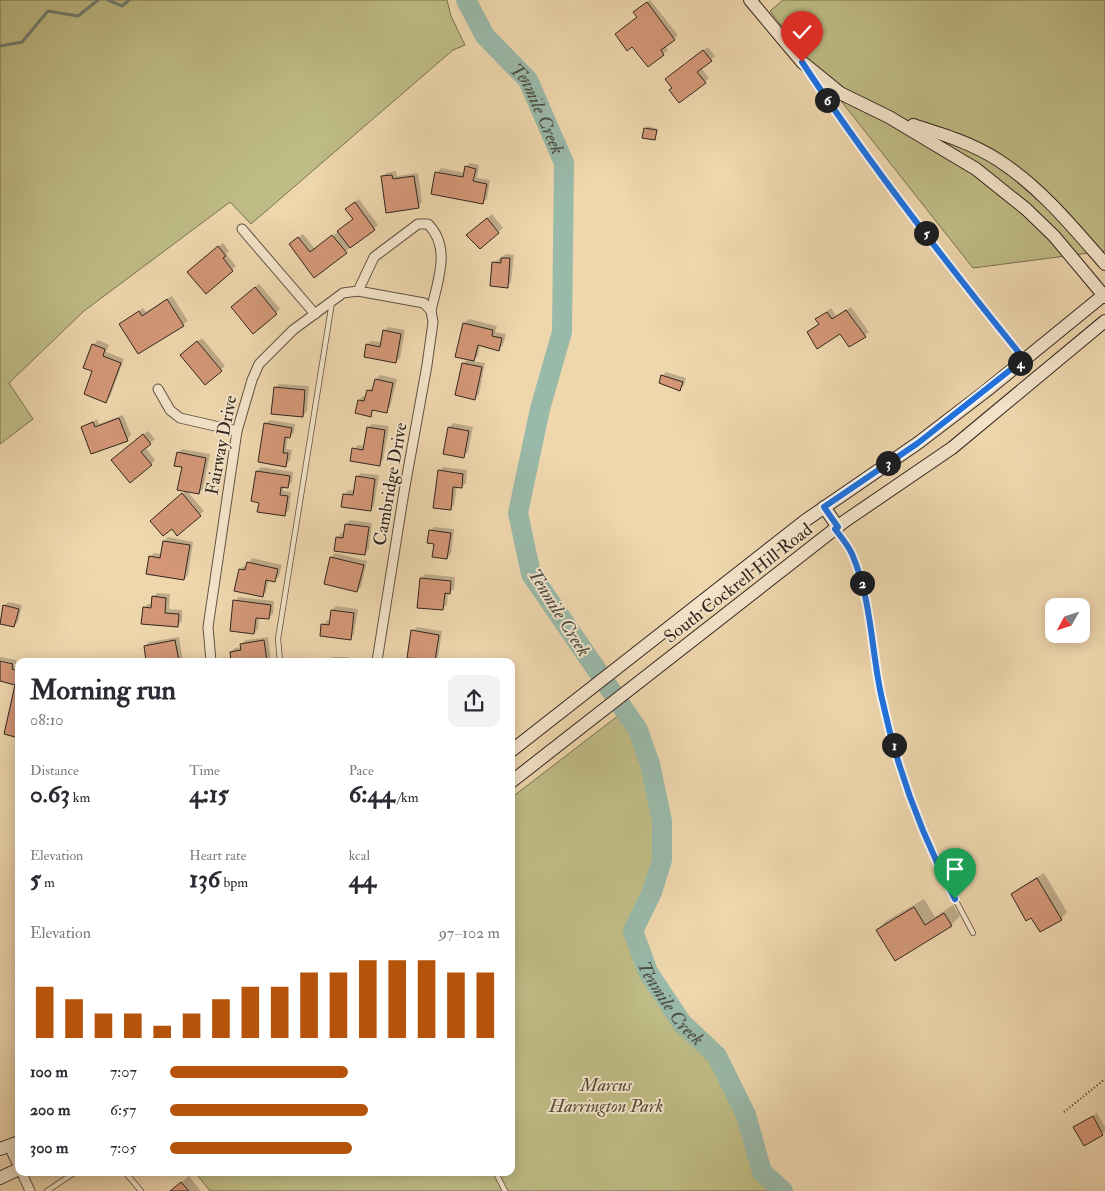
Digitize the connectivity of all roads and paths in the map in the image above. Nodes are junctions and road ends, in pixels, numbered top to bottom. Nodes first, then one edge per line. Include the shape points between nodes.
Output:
1 (750, 0) edge
2 (820, 90) dead end
3 (889, 117) junction
4 (242, 229) dead end
5 (1105, 264) edge
6 (358, 291) junction
7 (1105, 295) edge
8 (332, 300) junction
9 (431, 311) junction
10 (315, 314) junction
11 (1105, 321) edge
12 (1024, 359) junction
13 (158, 389) dead end
14 (236, 431) junction
15 (824, 507) junction
16 (836, 528) junction
17 (211, 658) edge
18 (280, 658) edge
19 (377, 658) edge
20 (515, 748) edge
21 (515, 779) edge
22 (973, 933) dead end
23 (1105, 1079) edge
24 (1064, 1112) dead end
25 (9, 1145) edge
26 (15, 1159) edge
27 (15, 1171) edge
28 (22, 1176) edge
29 (70, 1176) edge
30 (128, 1176) edge
31 (498, 1176) edge
32 (0, 1178) edge
33 (30, 1191) edge
34 (47, 1191) edge
35 (141, 1191) edge
36 (505, 1191) edge

1 - 3 main road via 802,62 840,93
2 - 12 path
3 - 5 main road via 951,137 997,159 1064,216
3 - 7 main road via 976,169 1026,209
4 - 10 street
6 - 8 street via 343,293
6 - 9 street via 414,300 424,303
6 - 9 street, Cambridge Drive via 374,257 418,224 428,224 437,233 442,258
7 - 12 main road, South Cockrell Hill Road
8 - 10 street
8 - 18 lane via 278,639
9 - 19 street, Cambridge Drive via 433,322 428,366
10 - 14 street, Fairway Drive via 293,330 259,364
11 - 16 main road, South Cockrell Hill Road via 952,448
12 - 15 main road, South Cockrell Hill Road via 918,443
13 - 14 street via 170,410 180,418
14 - 17 street, Fairway Drive via 208,627
15 - 16 main road
15 - 20 main road, South Cockrell Hill Road
16 - 21 main road, South Cockrell Hill Road
16 - 22 lane via 851,552 863,584 882,699 900,768 937,865
23 - 24 path
25 - 26 street
27 - 32 main road
28 - 33 street
29 - 34 lane
30 - 35 lane
31 - 36 lane

